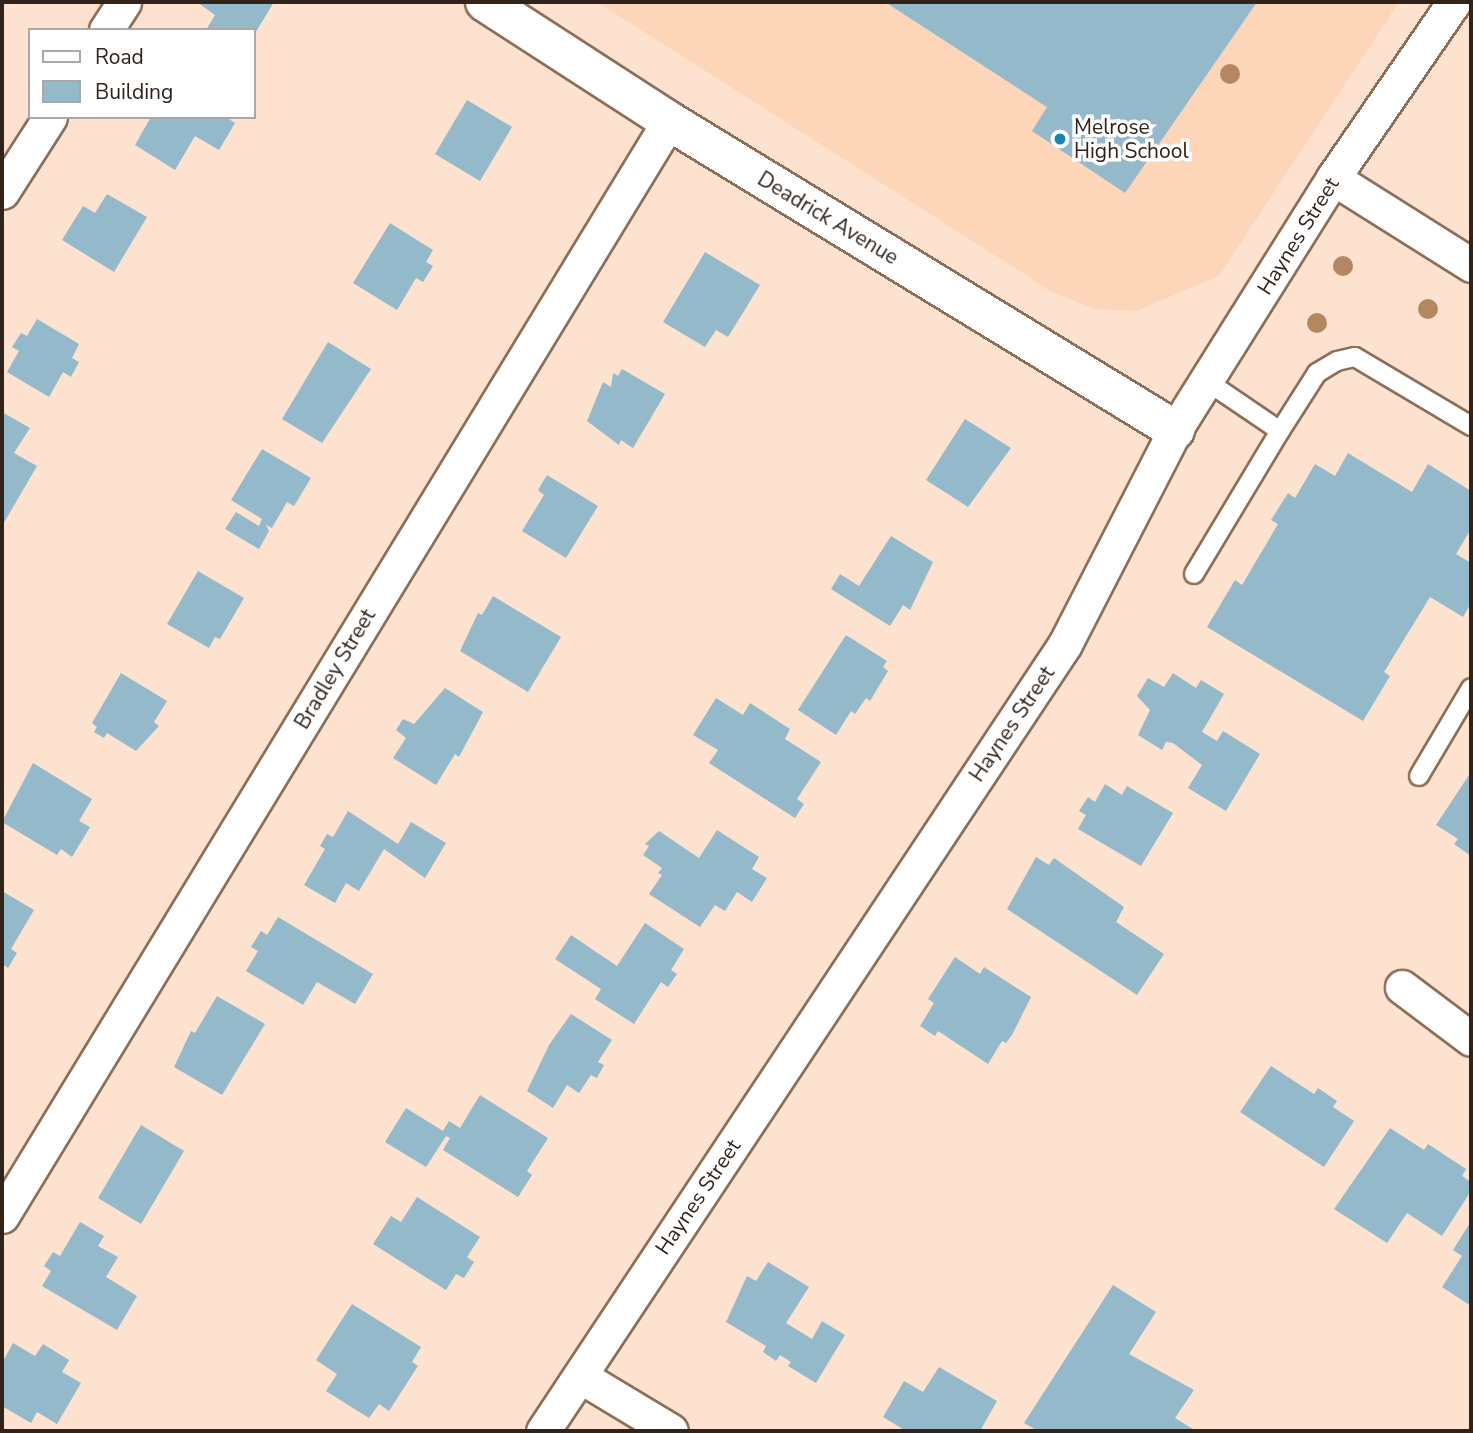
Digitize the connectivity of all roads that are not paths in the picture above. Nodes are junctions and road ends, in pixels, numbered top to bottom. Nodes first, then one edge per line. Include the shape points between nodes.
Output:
1 (124, 2) edge
2 (485, 2) edge
3 (1454, 2) edge
4 (107, 28) edge
5 (49, 119) edge
6 (669, 121) junction
7 (1333, 178) junction
8 (2, 192) edge
9 (1471, 265) edge
10 (1208, 382) junction
11 (1471, 426) edge
12 (1175, 430) junction
13 (1280, 430) junction
14 (1194, 574) dead end
15 (1471, 688) edge
16 (1419, 776) dead end
17 (1402, 987) dead end
18 (1471, 1039) edge
19 (2, 1216) edge
20 (580, 1376) junction
21 (542, 1431) edge
22 (671, 1431) edge

1 - 4 street
2 - 6 street, Deadrick Avenue
3 - 7 street, Haynes Street
5 - 8 street
6 - 12 street, Deadrick Avenue
6 - 19 street, Bradley Street
7 - 9 street
7 - 10 street, Haynes Street
10 - 12 street, Haynes Street
10 - 13 lane
11 - 13 lane via 1355,358 1337,361 1317,373
12 - 20 street, Haynes Street via 1065,644
13 - 14 lane
15 - 16 lane
17 - 18 street
20 - 21 street, Haynes Street
20 - 22 street

